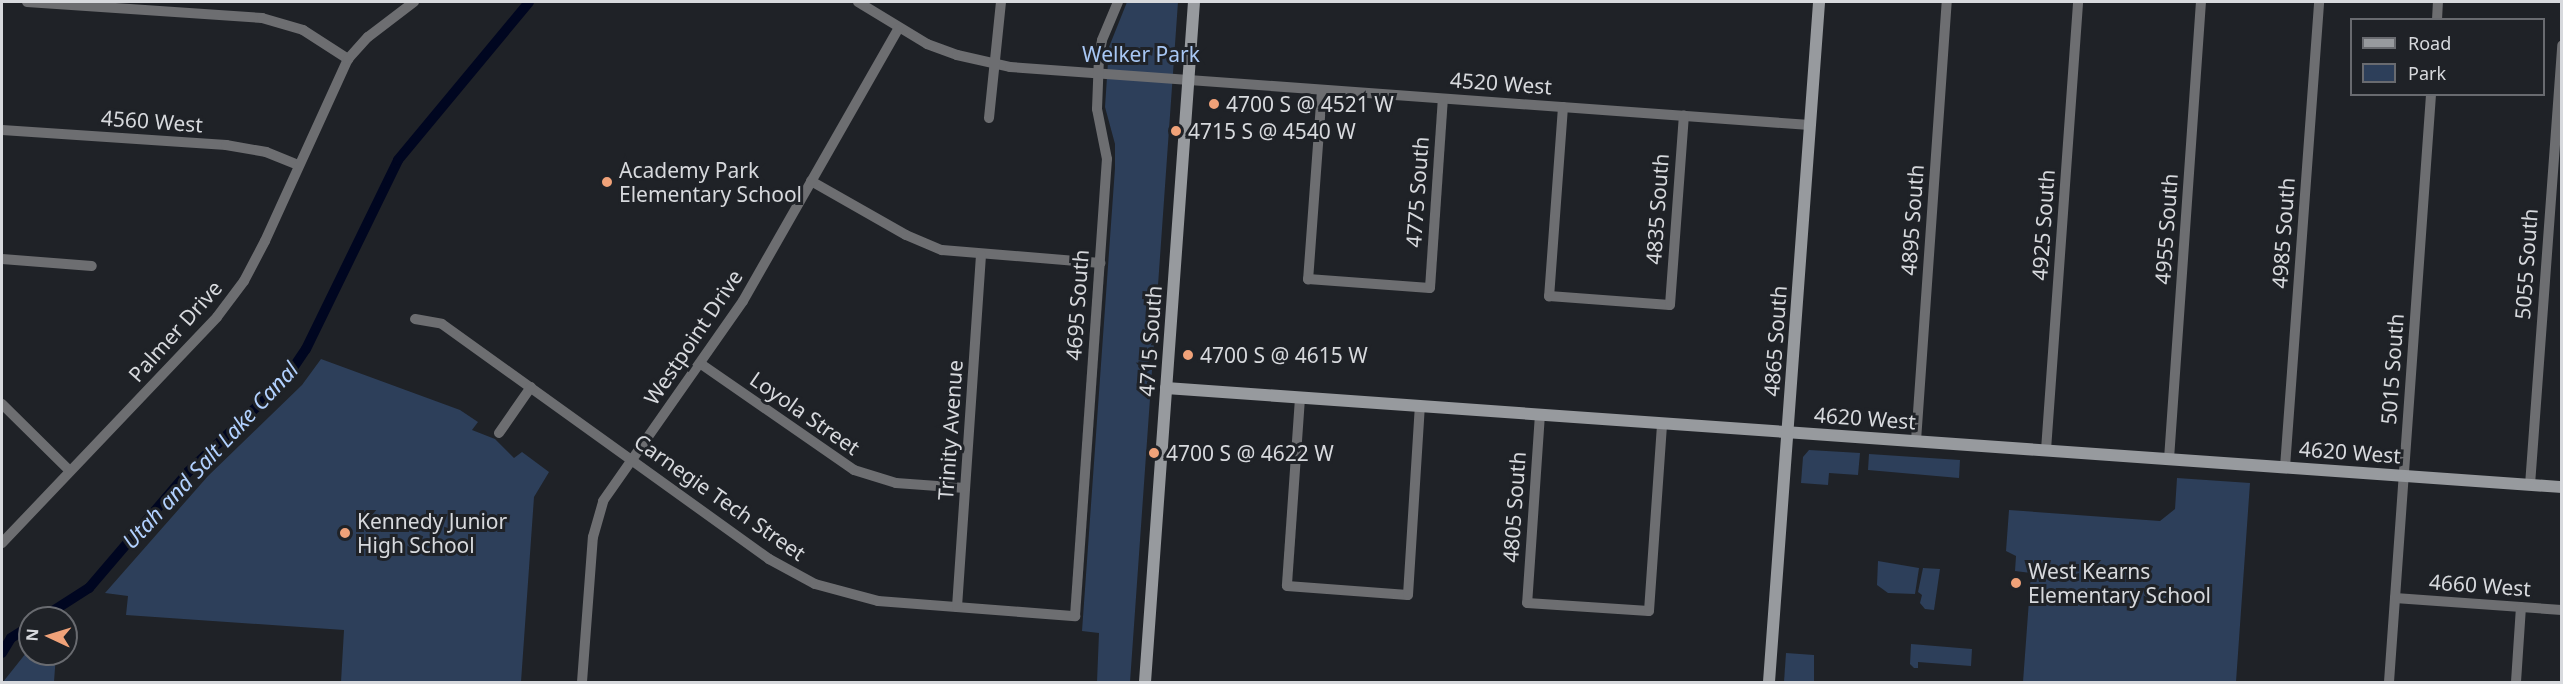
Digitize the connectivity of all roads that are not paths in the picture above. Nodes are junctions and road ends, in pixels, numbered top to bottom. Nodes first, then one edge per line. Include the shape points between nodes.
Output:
1 (27, 2) edge
2 (414, 2) edge
3 (858, 2) edge
4 (1001, 2) edge
5 (1118, 2) edge
6 (1194, 2) edge
7 (1819, 2) edge
8 (1947, 2) edge
9 (2078, 2) edge
10 (2201, 2) edge
11 (2319, 2) edge
12 (2438, 2) edge
13 (2437, 18) edge
14 (898, 29) junction
15 (2562, 45) edge
16 (348, 59) junction
17 (996, 64) junction
18 (1099, 74) junction
19 (1188, 81) junction
20 (1322, 90) junction
21 (2431, 96) edge
22 (1443, 99) junction
23 (1563, 107) junction
24 (1684, 116) junction
25 (989, 118) dead end
26 (1810, 125) junction
27 (2, 130) edge
28 (298, 165) junction
29 (811, 181) junction
30 (981, 255) junction
31 (2, 259) edge
32 (1100, 263) junction
33 (92, 266) dead end
34 (415, 319) dead end
35 (700, 364) junction
36 (531, 387) junction
37 (1166, 388) junction
38 (1300, 398) junction
39 (2, 404) edge
40 (1420, 406) junction
41 (1540, 414) junction
42 (1662, 423) junction
43 (1788, 432) junction
44 (499, 433) dead end
45 (1916, 441) junction
46 (2046, 450) junction
47 (2169, 459) junction
48 (632, 460) junction
49 (2285, 467) junction
50 (70, 471) junction
51 (2404, 475) junction
52 (2530, 485) junction
53 (965, 488) junction
54 (2562, 488) edge
55 (2, 543) edge
56 (2395, 598) junction
57 (957, 607) junction
58 (2521, 607) junction
59 (2562, 610) edge
60 (1075, 616) joint
61 (582, 682) edge
62 (1145, 682) edge
63 (1769, 682) edge
64 (2389, 682) edge
65 (2516, 682) edge

1 - 16 street via 262,18 303,30
2 - 16 street, Palmer Drive via 368,37
3 - 14 street, 4520 West
4 - 17 street
5 - 18 street, 4695 South via 1102,40
6 - 19 street, 4715 South
7 - 26 street, 4865 South
8 - 45 street, 4895 South
9 - 46 street, 4925 South
10 - 47 street, 4955 South
11 - 49 street, 4985 South
12 - 13 street
14 - 17 street, 4520 West via 957,55
14 - 29 street, Westpoint Drive
15 - 52 street, 5055 South
16 - 28 street, Palmer Drive
17 - 18 street, 4520 West
17 - 25 street
18 - 19 street, 4520 West
18 - 32 street, 4695 South via 1096,109 1107,159
19 - 20 street, 4520 West
19 - 37 street, 4715 South
20 - 22 street, 4520 West
20 - 22 street, 4775 South via 1308,279 1430,288
21 - 51 street, 5015 South
22 - 23 street, 4520 West
23 - 24 street, 4520 West
23 - 24 street, 4835 South via 1549,296 1670,305
24 - 26 street, 4520 West
26 - 43 street, 4865 South
27 - 28 street, 4560 West via 226,145 266,152
28 - 50 street, Palmer Drive via 265,241 218,317
29 - 30 street via 923,243
29 - 35 street, Westpoint Drive via 742,301
30 - 32 street
30 - 53 street, Trinity Avenue
31 - 33 street
32 - 60 street, 4695 South
34 - 36 street, Carnegie Tech Street via 442,324
35 - 48 street, Westpoint Drive
35 - 53 street, Loyola Street via 854,470 896,483
36 - 44 street
36 - 48 street, Carnegie Tech Street
37 - 38 street, 4620 West
37 - 62 street, 4715 South
38 - 40 street, 4620 West
38 - 40 street via 1287,586 1408,595
39 - 50 street
40 - 41 street, 4620 West
41 - 42 street, 4620 West
41 - 42 street, 4805 South via 1527,603 1649,611
42 - 43 street, 4620 West
43 - 45 street, 4620 West
43 - 63 street, 4865 South
45 - 46 street, 4620 West
46 - 47 street, 4620 West
47 - 49 street, 4620 West
48 - 57 street, Carnegie Tech Street via 769,559 815,584 878,601
48 - 61 street, Westpoint Drive via 603,501 596,519
49 - 51 street, 4620 West
50 - 55 street, Palmer Drive
51 - 52 street, 4620 West
51 - 56 street, 5015 South
52 - 54 street, 4620 West
53 - 57 street, Trinity Avenue
56 - 58 street, 4660 West
56 - 64 street, 5015 South
57 - 60 street, Carnegie Tech Street
58 - 59 street, 4660 West
58 - 65 street

